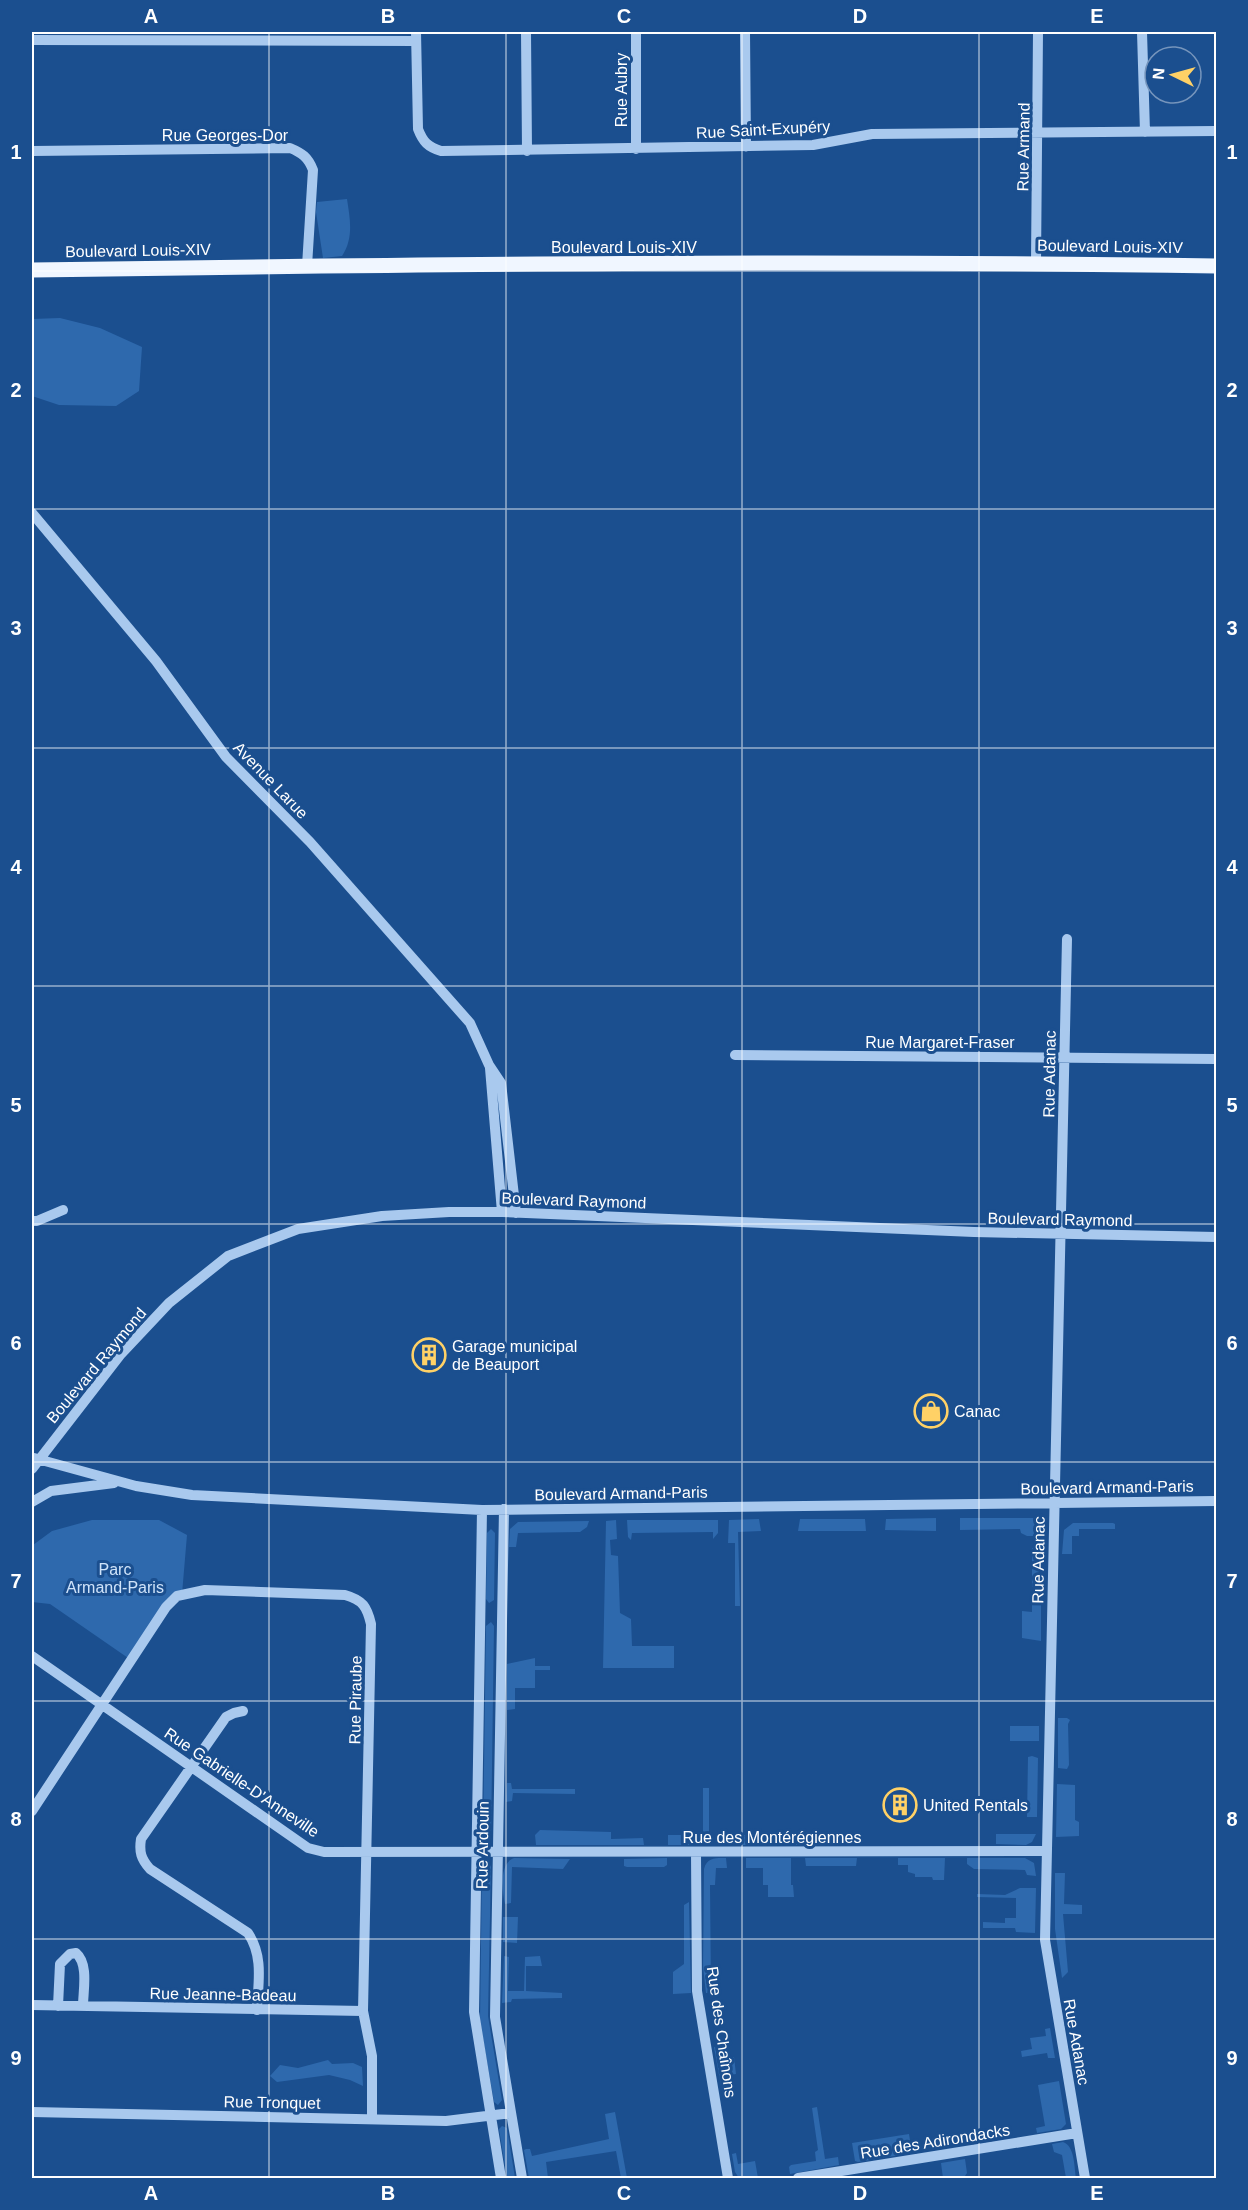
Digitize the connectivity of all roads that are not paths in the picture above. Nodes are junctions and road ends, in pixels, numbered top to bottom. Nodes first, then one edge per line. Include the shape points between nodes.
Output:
1 (526, 32) edge
2 (636, 32) edge
3 (745, 32) edge
4 (1038, 32) edge
5 (1142, 32) edge
6 (87, 36) edge
7 (416, 36) edge
8 (32, 40) edge
9 (1216, 131) edge
10 (1145, 132) junction
11 (1038, 133) junction
12 (746, 147) junction
13 (636, 149) junction
14 (527, 151) junction
15 (32, 152) edge
16 (1036, 263) junction
17 (307, 266) junction
18 (1216, 266) edge
19 (32, 270) edge
20 (32, 513) edge
21 (1067, 939) dead end
22 (735, 1055) dead end
23 (1064, 1058) junction
24 (1216, 1059) edge
25 (489, 1065) junction
26 (63, 1210) dead end
27 (502, 1212) junction
28 (516, 1213) junction
29 (32, 1221) edge
30 (1060, 1235) junction
31 (1216, 1237) edge
32 (34, 1462) edge
33 (120, 1482) junction
34 (1216, 1501) edge
35 (32, 1502) edge
36 (1054, 1504) junction
37 (504, 1509) junction
38 (482, 1510) junction
39 (32, 1656) edge
40 (102, 1704) junction
41 (243, 1711) dead end
42 (192, 1766) junction
43 (32, 1811) edge
44 (1046, 1851) junction
45 (477, 1852) junction
46 (497, 1852) junction
47 (366, 1853) junction
48 (696, 1853) junction
49 (32, 2006) edge
50 (58, 2006) junction
51 (82, 2007) junction
52 (257, 2010) junction
53 (363, 2011) junction
54 (32, 2112) edge
55 (511, 2112) junction
56 (491, 2116) junction
57 (372, 2119) junction
58 (1077, 2133) junction
59 (501, 2178) edge
60 (522, 2178) edge
61 (728, 2178) edge
62 (798, 2178) edge
63 (1085, 2178) edge

1 - 14 street
2 - 13 street, Rue Aubry
3 - 12 street
4 - 11 street, Rue Armand
5 - 10 street
6 - 7 street
6 - 8 street
7 - 14 street, Rue Saint-Exupéry via 418,129 422,140 441,151
9 - 10 street, Rue Saint-Exupéry
10 - 11 street, Rue Saint-Exupéry
11 - 12 street, Rue Saint-Exupéry via 872,134 813,145
11 - 16 street, Rue Armand
12 - 13 street, Rue Saint-Exupéry
13 - 14 street, Rue Saint-Exupéry
15 - 17 street, Rue Georges-Dor via 290,148 300,152 309,159 313,170
16 - 17 main road, Boulevard Louis-XIV
16 - 18 main road, Boulevard Louis-XIV
17 - 19 main road, Boulevard Louis-XIV
20 - 25 street, Avenue Larue via 156,661 226,757 310,842 470,1023
21 - 23 street, Rue Adanac
22 - 23 street, Rue Margaret-Fraser
23 - 24 street, Rue Margaret-Fraser
23 - 30 street, Rue Adanac
25 - 27 street, Avenue Larue
25 - 28 street, Avenue Larue via 501,1083
26 - 29 street
27 - 28 street, Boulevard Raymond
27 - 32 street, Boulevard Raymond via 382,1216 298,1229 228,1256 169,1303 121,1354
28 - 30 street, Boulevard Raymond
30 - 31 street, Boulevard Raymond
30 - 36 street, Rue Adanac
32 - 33 street, Boulevard Armand-Paris
33 - 35 street via 51,1491
33 - 38 street, Boulevard Armand-Paris via 192,1495
34 - 36 street, Boulevard Armand-Paris
36 - 37 street, Boulevard Armand-Paris
36 - 44 street, Rue Adanac
37 - 38 street, Boulevard Armand-Paris
37 - 46 street, Rue Ardouin
38 - 45 street, Rue Ardouin
39 - 40 street, Rue Gabrielle-D'Anneville
40 - 42 street, Rue Gabrielle-D'Anneville
40 - 43 street, Rue Piraube
40 - 47 street, Rue Piraube via 177,1596 205,1590 345,1595 363,1602 371,1624
41 - 42 street via 226,1717
42 - 47 street, Rue Gabrielle-D'Anneville via 308,1848
42 - 52 street via 141,1839 140,1856 150,1869 248,1934 260,1961
44 - 48 street, Rue des Montérégiennes
44 - 58 street, Rue Adanac via 1045,1940
45 - 46 street, Rue Gabrielle-D'Anneville
45 - 47 street, Rue Gabrielle-D'Anneville
45 - 56 street, Rue Ardouin via 474,2012
46 - 48 street, Rue des Montérégiennes
46 - 55 street, Rue Ardouin via 495,2017
47 - 53 street, Rue Piraube
48 - 61 street, Rue des Chaînons via 698,1990
49 - 50 street, Rue Jeanne-Badeau
50 - 51 street, Rue Jeanne-Badeau
50 - 51 street via 60,1964 76,1953 84,1966
51 - 52 street, Rue Jeanne-Badeau
52 - 53 street, Rue Jeanne-Badeau
53 - 57 street, Rue Piraube via 372,2056
54 - 57 street, Rue Tronquet
55 - 56 street, Rue Tronquet
55 - 60 street, Rue Ardouin
56 - 57 street, Rue Tronquet via 446,2121
56 - 59 street, Rue Ardouin
58 - 62 street, Rue des Adirondacks
58 - 63 street, Rue Adanac

